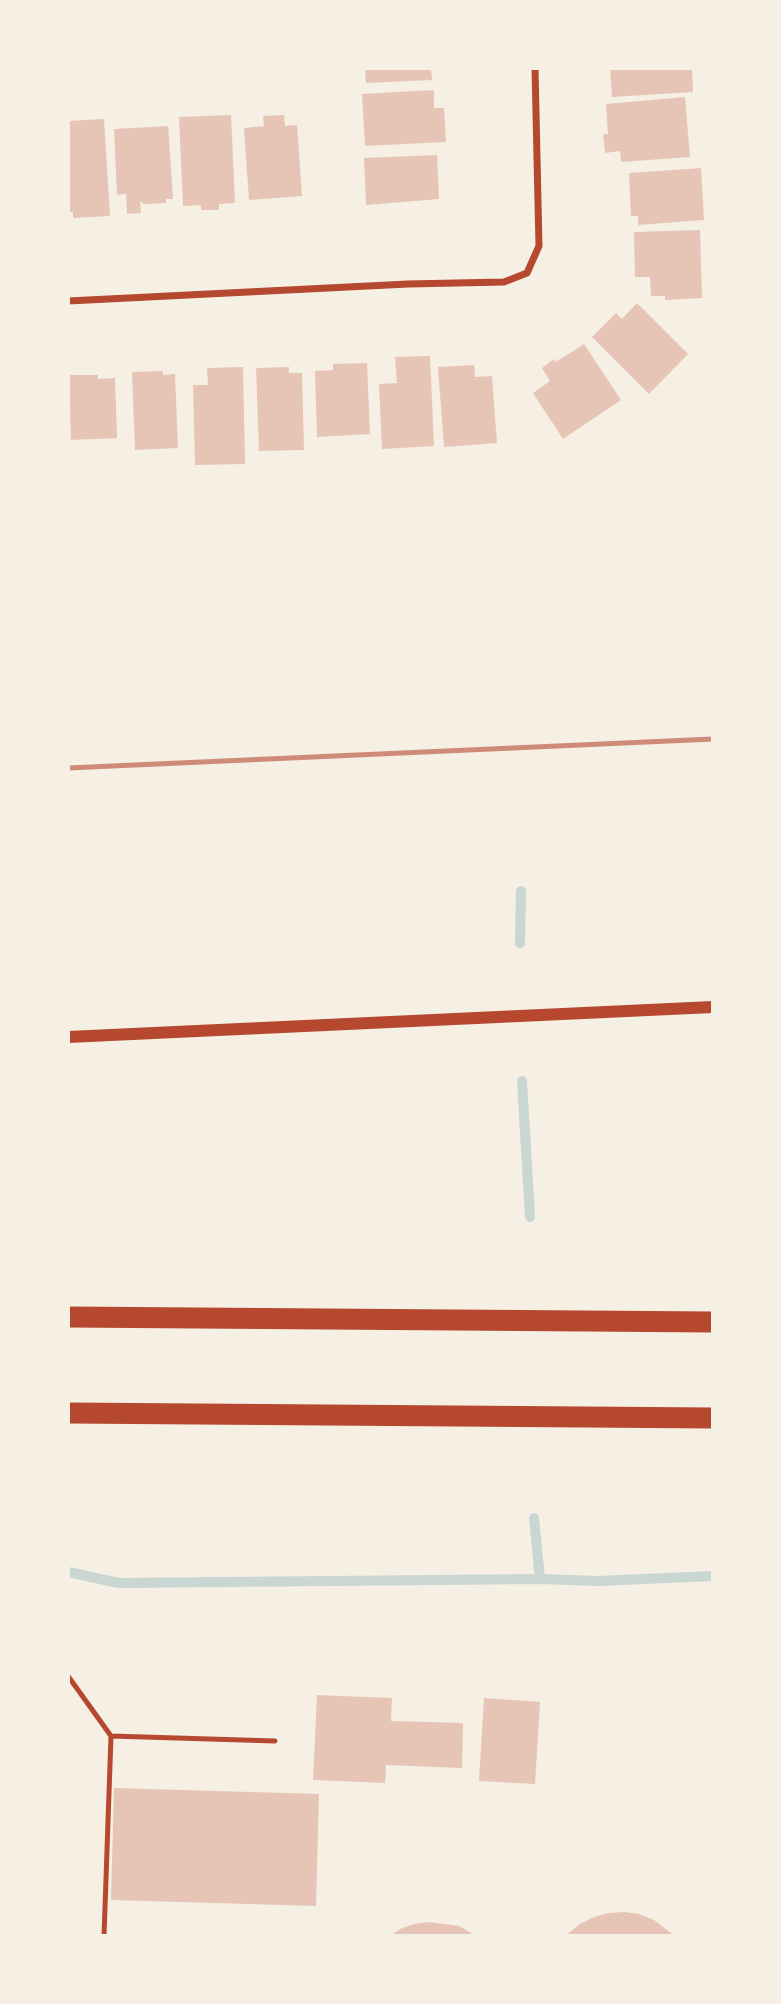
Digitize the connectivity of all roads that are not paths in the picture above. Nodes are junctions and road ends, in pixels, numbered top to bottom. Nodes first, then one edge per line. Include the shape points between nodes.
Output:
1 (535, 68) edge
2 (68, 301) edge
3 (713, 1007) edge
4 (68, 1037) edge
5 (68, 1317) edge
6 (713, 1322) edge
7 (68, 1413) edge
8 (713, 1418) edge
9 (68, 1676) edge
10 (111, 1736) junction
11 (275, 1741) dead end
12 (104, 1936) edge

1 - 2 street via 539,246 527,273 504,282
3 - 4 street
5 - 6 highway
7 - 8 highway
9 - 10 lane
10 - 11 lane
10 - 12 lane

